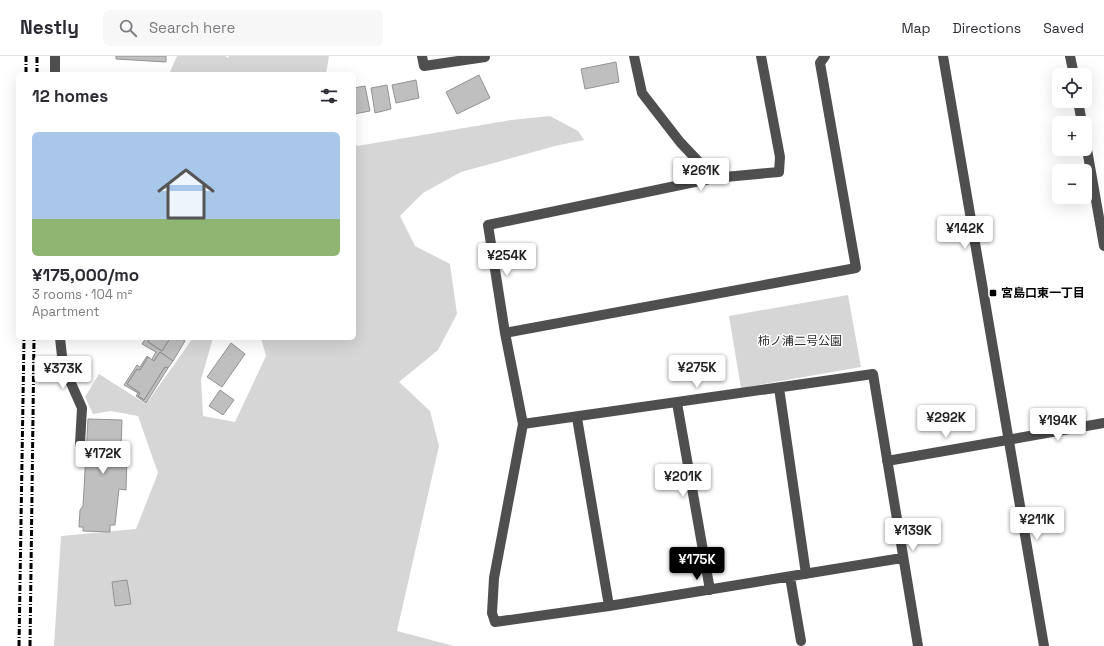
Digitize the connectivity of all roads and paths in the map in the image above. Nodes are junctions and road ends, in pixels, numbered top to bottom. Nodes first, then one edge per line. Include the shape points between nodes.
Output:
1 (55, 56) edge
2 (422, 56) edge
3 (634, 56) edge
4 (761, 56) edge
5 (825, 56) edge
6 (943, 56) edge
7 (1070, 56) edge
8 (485, 57) edge
9 (1073, 68) edge
10 (55, 72) edge
11 (1088, 156) edge
12 (714, 178) junction
13 (1104, 246) edge
14 (505, 333) junction
15 (60, 340) edge
16 (779, 388) junction
17 (677, 403) junction
18 (577, 418) junction
19 (523, 424) junction
20 (1104, 424) edge
21 (1009, 440) junction
22 (80, 444) dead end
23 (887, 461) junction
24 (902, 558) junction
25 (806, 574) junction
26 (790, 577) junction
27 (710, 590) junction
28 (609, 606) junction
29 (801, 641) dead end
30 (918, 646) edge
31 (1044, 646) edge

1 - 10 street
2 - 8 street via 424,66
3 - 12 street via 642,93 680,142
4 - 12 street via 780,157 779,172
5 - 14 street via 820,64 856,268
6 - 21 street
7 - 9 street
11 - 13 street
12 - 14 street via 488,225
14 - 19 street
15 - 22 street via 63,365 82,408
16 - 17 street
16 - 23 street via 873,374
16 - 25 street
17 - 18 street
17 - 27 street
18 - 19 street
18 - 28 street
19 - 28 street via 494,578 492,614 495,622
20 - 21 street
21 - 23 street
21 - 31 street
23 - 24 street
24 - 25 street
24 - 30 street
25 - 26 street
26 - 27 street
26 - 29 street
27 - 28 street

